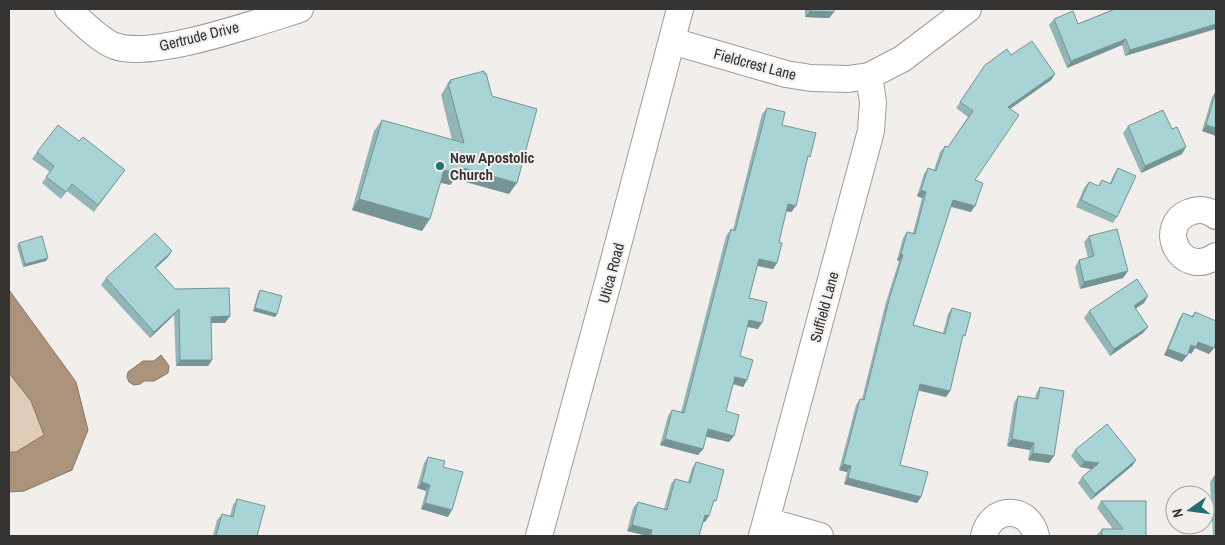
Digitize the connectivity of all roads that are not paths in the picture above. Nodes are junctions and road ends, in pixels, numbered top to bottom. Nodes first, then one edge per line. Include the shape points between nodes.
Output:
1 (68, 9) edge
2 (300, 9) edge
3 (680, 9) edge
4 (968, 9) edge
5 (672, 41) junction
6 (869, 76) junction
7 (1216, 216) edge
8 (1216, 256) edge
9 (764, 528) edge
10 (539, 536) edge
11 (820, 536) edge
12 (984, 536) edge
13 (1036, 536) edge

1 - 2 street, Gertrude Drive via 115,46 126,48 175,44
3 - 5 street, Utica Road
4 - 6 street, Fieldcrest Lane via 902,59
5 - 6 street, Fieldcrest Lane via 786,74 848,79
5 - 10 street, Utica Road
6 - 9 street, Suffield Lane via 873,102 872,131
7 - 8 street via 1205,210 1187,213 1180,218 1173,234 1174,243 1183,257 1207,262
9 - 11 street
12 - 13 street via 986,528 998,515 1015,513 1030,522

